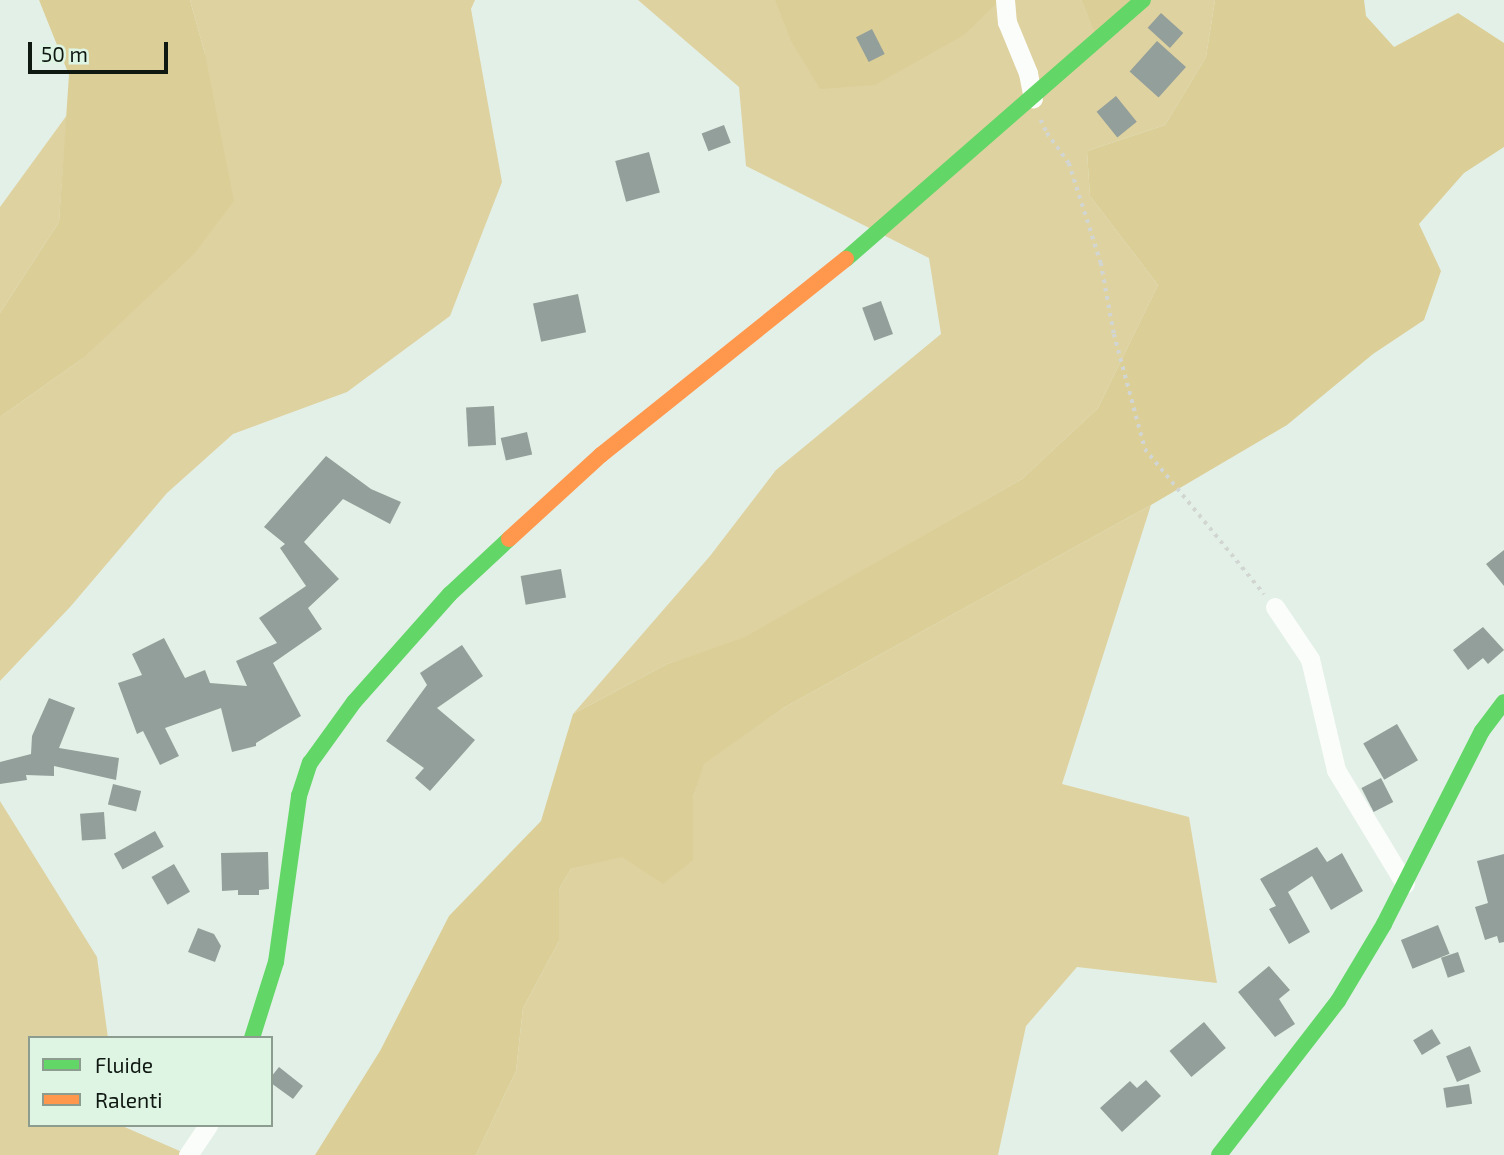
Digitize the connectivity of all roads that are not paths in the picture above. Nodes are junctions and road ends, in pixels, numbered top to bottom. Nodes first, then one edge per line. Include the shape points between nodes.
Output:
1 (1005, 0) edge
2 (1143, 0) edge
3 (1033, 99) junction
4 (1275, 607) road end
5 (1504, 702) edge
6 (1405, 884) junction
7 (253, 1036) edge
8 (207, 1127) edge
9 (188, 1155) edge
10 (1219, 1155) edge

1 - 3 street via 1007,22 1028,73
2 - 3 street
3 - 7 street via 802,297 601,454 450,594 354,702 310,764 299,796 276,962
4 - 6 street via 1310,659 1336,770
5 - 6 street via 1473,747
6 - 10 street via 1338,1001
8 - 9 street

